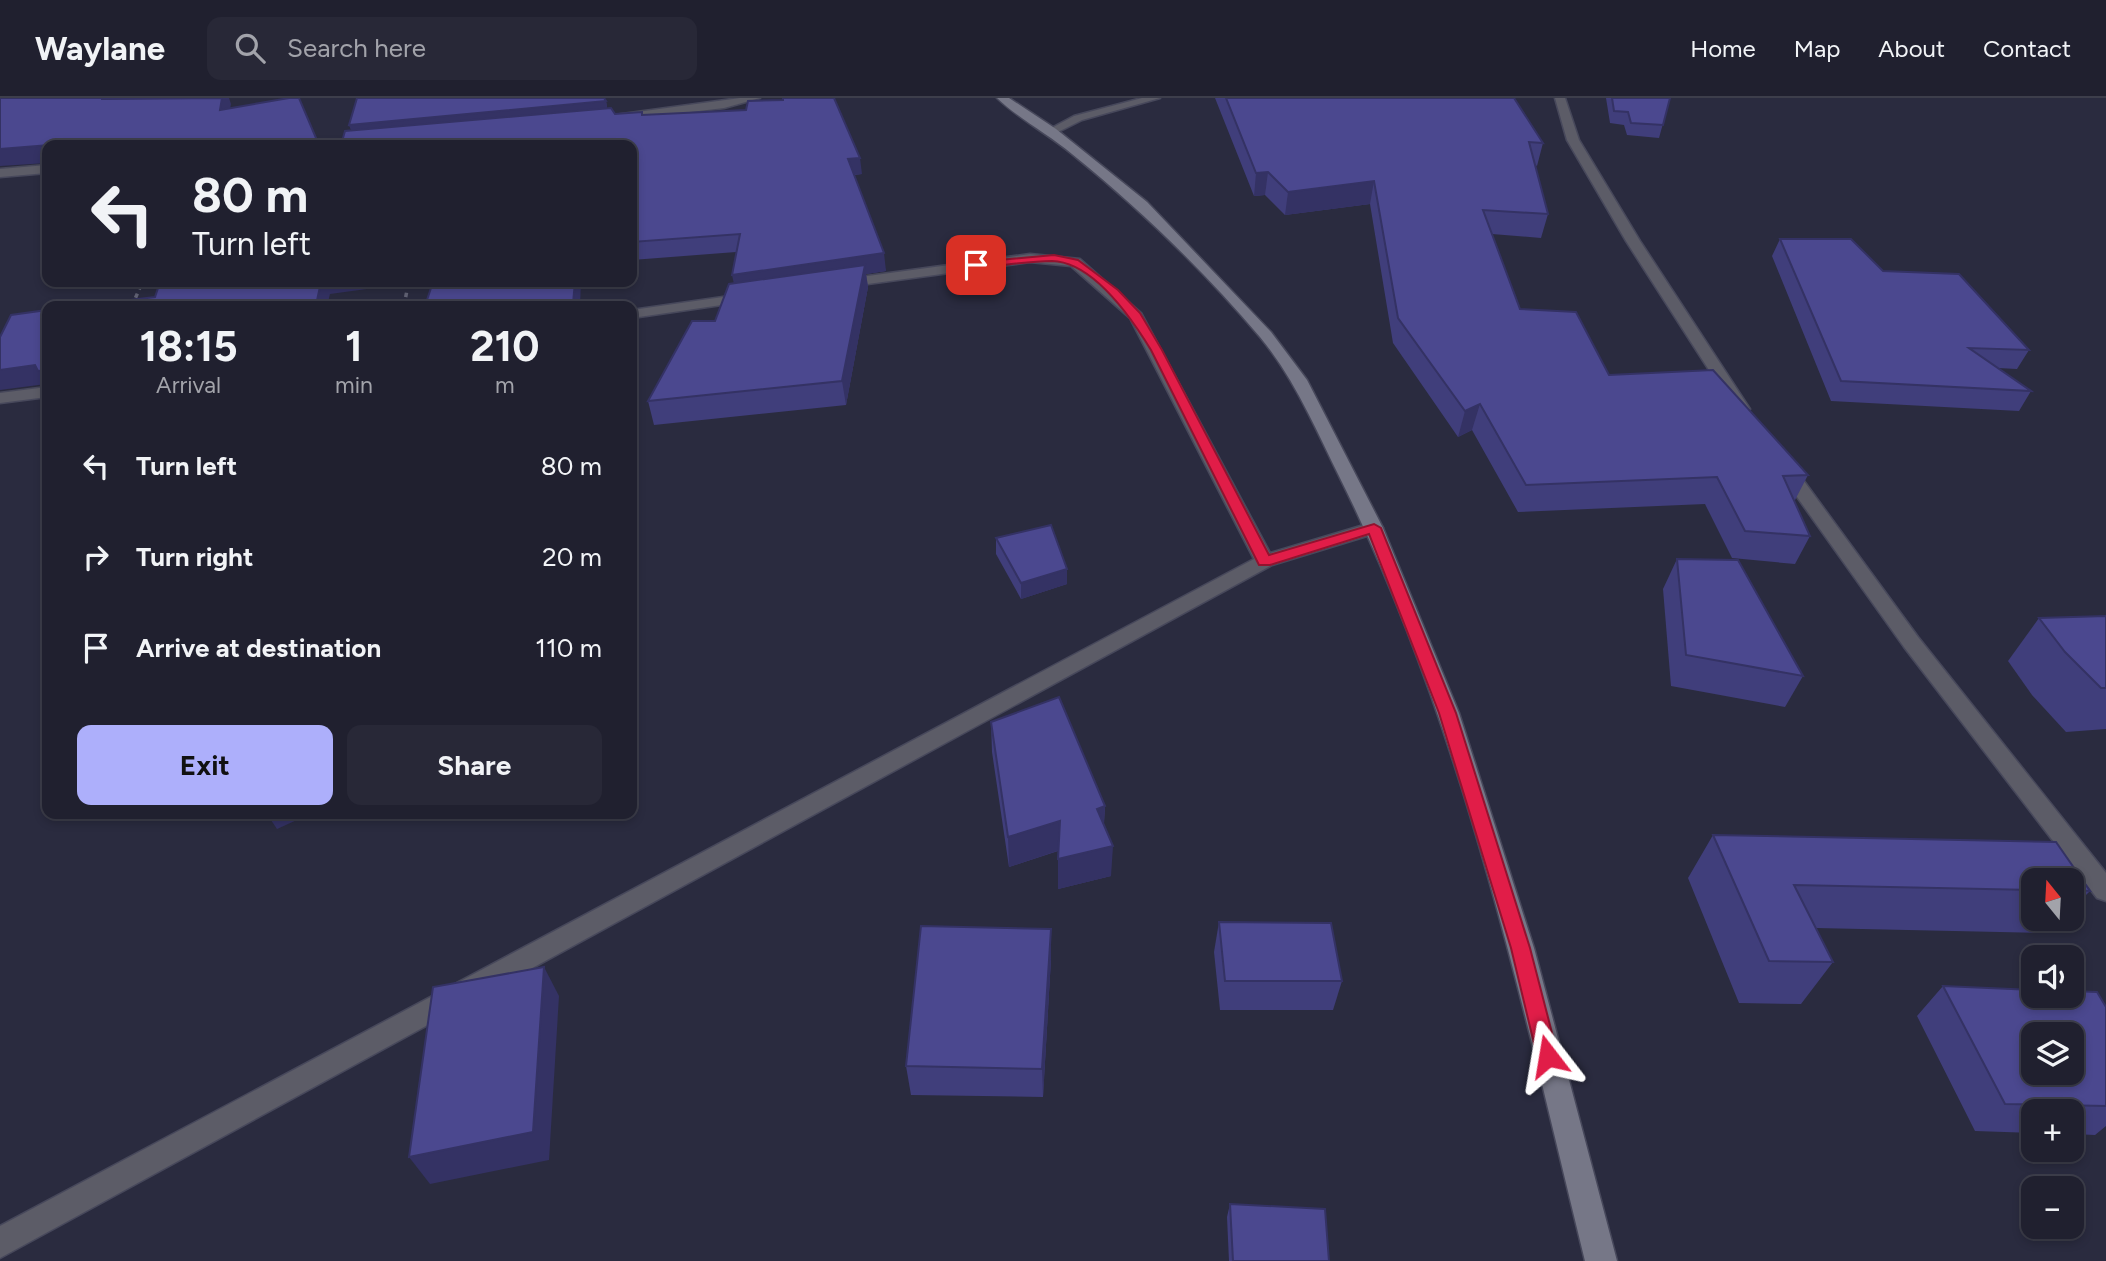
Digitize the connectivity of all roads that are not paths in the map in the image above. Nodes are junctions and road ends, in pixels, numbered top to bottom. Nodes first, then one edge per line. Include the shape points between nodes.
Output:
1 (755, 98) edge
2 (1002, 98) edge
3 (1155, 98) edge
4 (1560, 98) edge
5 (596, 120) edge
6 (1052, 131) junction
7 (42, 169) edge
8 (0, 173) edge
9 (826, 286) edge
10 (771, 294) edge
11 (637, 313) edge
12 (42, 393) edge
13 (0, 398) edge
14 (1751, 422) edge
15 (1775, 455) edge
16 (1374, 528) junction
17 (1265, 561) junction
18 (2106, 891) edge
19 (0, 1244) edge
20 (1601, 1261) edge

1 - 5 street
2 - 6 main road
3 - 6 street via 1078,118
4 - 14 street via 1573,140
6 - 16 main road via 1142,205 1266,335 1299,380
7 - 8 street
9 - 17 street via 1030,258 1075,262 1136,316
10 - 11 street
12 - 13 street
15 - 18 street via 1911,642
16 - 17 street
16 - 20 main road via 1448,713 1508,909
17 - 19 street

